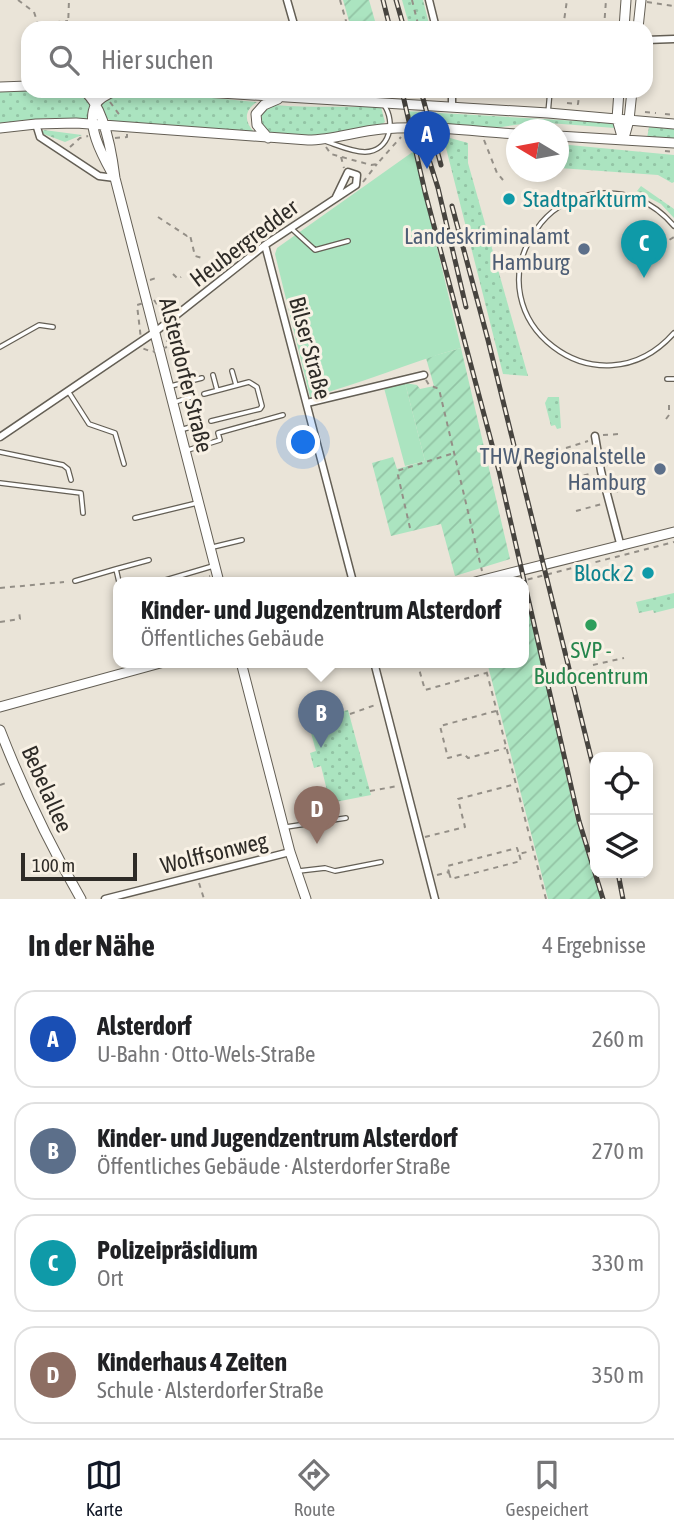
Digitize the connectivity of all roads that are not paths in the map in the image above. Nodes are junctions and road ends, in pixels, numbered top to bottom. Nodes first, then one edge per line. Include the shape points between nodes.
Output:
1 (287, 0) edge
2 (429, 0) edge
3 (626, 0) edge
4 (641, 1) edge
5 (293, 21) edge
6 (434, 21) edge
7 (624, 21) edge
8 (639, 21) edge
9 (674, 39) edge
10 (653, 40) edge
11 (21, 86) edge
12 (0, 87) edge
13 (90, 98) edge
14 (101, 98) edge
15 (279, 98) edge
16 (334, 98) edge
17 (452, 98) edge
18 (549, 98) edge
19 (613, 98) edge
20 (631, 98) edge
21 (382, 103) junction
22 (96, 104) junction
23 (452, 107) junction
24 (548, 113) junction
25 (617, 119) junction
26 (629, 121) junction
27 (36, 124) junction
28 (674, 124) edge
29 (98, 125) junction
30 (0, 128) edge
31 (391, 128) junction
32 (506, 134) edge
33 (569, 137) edge
34 (268, 138) junction
35 (321, 140) junction
36 (623, 140) junction
37 (674, 143) edge
38 (115, 178) junction
39 (336, 197) junction
40 (674, 226) edge
41 (292, 229) junction
42 (348, 241) dead end
43 (265, 245) junction
44 (53, 327) dead end
45 (155, 332) junction
46 (674, 333) edge
47 (0, 347) edge
48 (232, 371) dead end
49 (213, 375) dead end
50 (424, 375) road end
51 (202, 378) dead end
52 (667, 379) dead end
53 (674, 379) edge
54 (236, 385) junction
55 (169, 386) junction
56 (217, 390) junction
57 (68, 391) junction
58 (204, 394) dead end
59 (191, 397) dead end
60 (173, 402) junction
61 (307, 403) junction
62 (283, 415) dead end
63 (211, 421) dead end
64 (198, 425) dead end
65 (180, 430) junction
66 (0, 437) edge
67 (595, 438) road end
68 (186, 450) junction
69 (0, 452) edge
70 (124, 464) dead end
71 (71, 480) dead end
72 (0, 483) edge
73 (199, 502) junction
74 (83, 513) dead end
75 (135, 518) dead end
76 (674, 532) edge
77 (242, 540) dead end
78 (621, 547) junction
79 (211, 548) junction
80 (149, 560) dead end
81 (215, 566) junction
82 (116, 569) junction
83 (118, 577) edge
84 (176, 577) edge
85 (218, 577) edge
86 (352, 577) edge
87 (493, 577) edge
88 (75, 581) dead end
89 (142, 668) edge
90 (243, 668) edge
91 (376, 668) edge
92 (0, 707) edge
93 (0, 730) edge
94 (346, 818) dead end
95 (284, 827) junction
96 (290, 852) junction
97 (381, 862) dead end
98 (296, 872) junction
99 (81, 899) edge
100 (105, 899) edge
101 (306, 899) edge
102 (435, 899) edge

1 - 5 street
2 - 6 street
3 - 7 street
4 - 8 street
9 - 10 street
11 - 12 street
13 - 22 street, Alsterdorfer Straße
14 - 22 street
15 - 34 street via 257,114 257,125
16 - 21 street
17 - 23 street
18 - 24 lane
19 - 25 street
20 - 26 street
21 - 23 street
21 - 31 lane
22 - 29 street, Alsterdorfer Straße
23 - 24 street
24 - 25 street
25 - 26 street
25 - 36 street
26 - 28 street
26 - 36 street
27 - 29 street
27 - 30 street
27 - 38 street via 40,137 99,176
29 - 34 street
29 - 38 street, Alsterdorfer Straße
31 - 32 street
31 - 35 street
31 - 35 lane via 381,145 366,152
33 - 36 street
34 - 35 street
36 - 37 street
38 - 45 street, Alsterdorfer Straße
39 - 39 street, Heubergredder via 356,185 357,175 348,172
39 - 41 street, Heubergredder
40 - 46 lane via 634,197 608,193 574,199 552,212 534,231 523,256 520,280 533,327 553,348 578,362 628,363 650,354
41 - 42 lane via 315,250
41 - 43 street, Heubergredder
43 - 45 street, Heubergredder
43 - 61 street, Bilser Straße
44 - 47 lane via 39,325
45 - 55 street, Alsterdorfer Straße
45 - 57 street, Heubergredder
48 - 54 lane
49 - 56 lane
50 - 61 street
51 - 55 lane
52 - 53 lane
54 - 56 lane
54 - 63 lane via 249,382 257,387 260,409
55 - 60 street, Alsterdorfer Straße
56 - 58 lane
57 - 66 street, Heubergredder
57 - 70 lane via 89,424 115,433
59 - 60 lane
60 - 65 street, Alsterdorfer Straße
61 - 86 street, Bilser Straße
62 - 68 lane via 218,433 220,440
64 - 65 lane
65 - 68 street, Alsterdorfer Straße
67 - 78 street
68 - 73 street, Alsterdorfer Straße
69 - 71 lane via 63,465
72 - 74 lane via 81,493
73 - 75 lane
73 - 79 street, Alsterdorfer Straße
76 - 78 street
77 - 79 lane
78 - 87 street
79 - 81 street, Alsterdorfer Straße
80 - 82 lane
81 - 84 lane
81 - 85 street, Alsterdorfer Straße
82 - 83 lane
82 - 88 lane
89 - 92 street
90 - 95 street
91 - 102 street
93 - 99 street, Bebelallee via 18,777
94 - 95 lane
95 - 96 street
96 - 98 street
96 - 100 street, Wolffsonweg
97 - 98 lane
98 - 101 street

